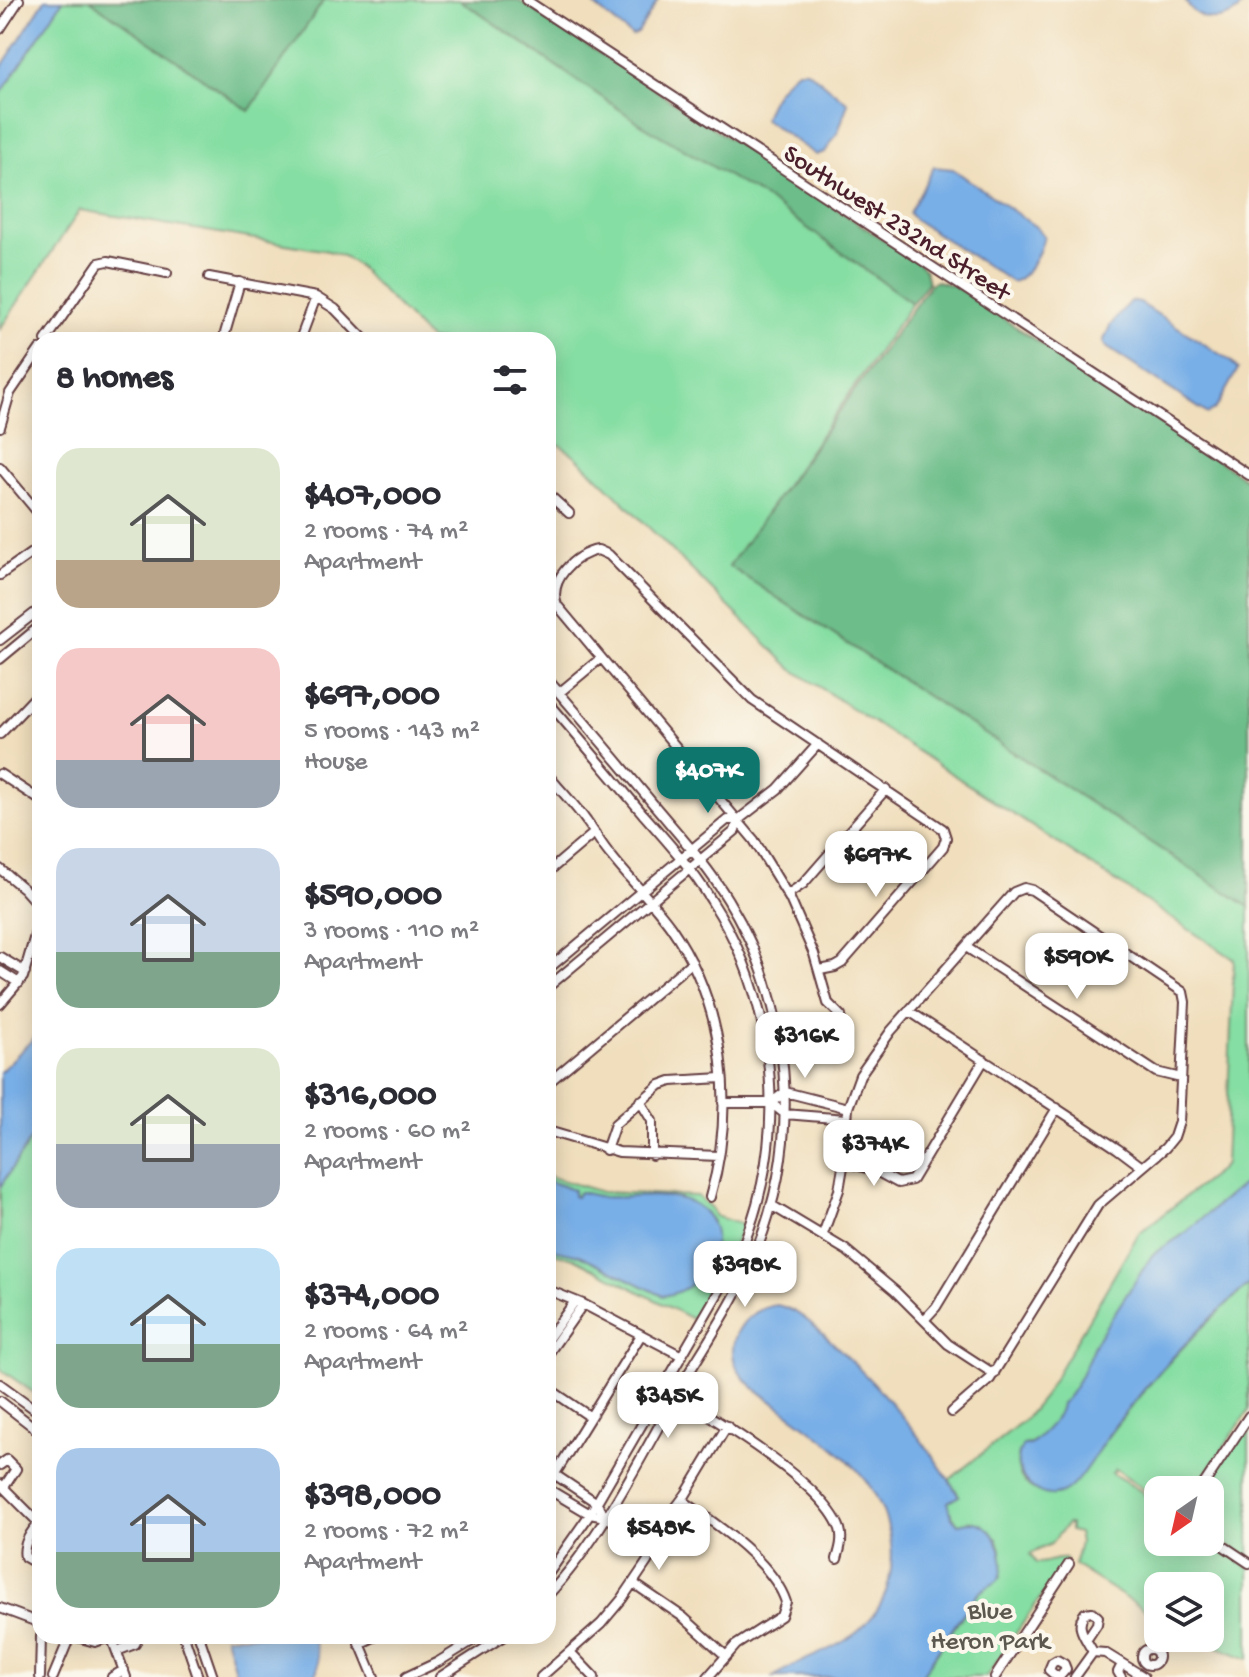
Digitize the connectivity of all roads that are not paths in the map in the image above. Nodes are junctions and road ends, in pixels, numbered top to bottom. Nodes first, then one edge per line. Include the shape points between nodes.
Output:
1 (19, 0) edge
2 (526, 0) edge
3 (0, 29) edge
4 (167, 273) dead end
5 (209, 277) dead end
6 (240, 282) junction
7 (316, 297) junction
8 (52, 332) edge
9 (225, 332) edge
10 (303, 332) edge
11 (357, 332) edge
12 (32, 361) edge
13 (0, 427) edge
14 (0, 467) edge
15 (1249, 475) edge
16 (556, 501) edge
17 (32, 505) edge
18 (569, 513) dead end
19 (32, 553) edge
20 (0, 575) edge
21 (556, 586) edge
22 (556, 600) edge
23 (32, 615) edge
24 (32, 633) edge
25 (0, 640) edge
26 (601, 658) junction
27 (0, 659) edge
28 (556, 689) edge
29 (559, 693) junction
30 (32, 700) edge
31 (556, 711) edge
32 (0, 734) edge
33 (818, 744) junction
34 (0, 774) edge
35 (556, 786) edge
36 (886, 789) junction
37 (32, 794) edge
38 (738, 820) junction
39 (594, 833) junction
40 (691, 849) junction
41 (680, 858) junction
42 (699, 858) junction
43 (556, 865) edge
44 (688, 868) junction
45 (0, 869) edge
46 (641, 891) junction
47 (788, 894) junction
48 (32, 898) edge
49 (649, 901) junction
50 (32, 947) edge
51 (966, 947) junction
52 (0, 957) edge
53 (556, 962) edge
54 (692, 962) junction
55 (820, 970) junction
56 (0, 971) edge
57 (25, 972) junction
58 (556, 980) edge
59 (19, 983) junction
60 (0, 1004) edge
61 (909, 1011) junction
62 (841, 1016) dead end
63 (984, 1060) junction
64 (556, 1076) edge
65 (722, 1078) junction
66 (1181, 1078) junction
67 (785, 1092) junction
68 (640, 1101) junction
69 (723, 1103) junction
70 (771, 1103) junction
71 (848, 1108) junction
72 (1057, 1108) junction
73 (785, 1114) junction
74 (846, 1119) junction
75 (556, 1134) edge
76 (606, 1150) junction
77 (652, 1155) junction
78 (719, 1156) junction
79 (844, 1161) junction
80 (1142, 1167) junction
81 (710, 1197) dead end
82 (771, 1205) junction
83 (823, 1234) junction
84 (556, 1293) edge
85 (579, 1302) junction
86 (924, 1320) junction
87 (556, 1329) edge
88 (641, 1335) junction
89 (556, 1341) edge
90 (682, 1356) junction
91 (994, 1374) junction
92 (0, 1384) edge
93 (556, 1393) edge
94 (676, 1396) junction
95 (0, 1401) edge
96 (32, 1407) edge
97 (952, 1412) dead end
98 (589, 1416) junction
99 (1249, 1416) edge
100 (32, 1426) edge
101 (727, 1426) junction
102 (0, 1465) edge
103 (556, 1466) edge
104 (556, 1476) edge
105 (1209, 1476) edge
106 (2, 1485) edge
107 (556, 1492) edge
108 (682, 1500) junction
109 (597, 1503) junction
110 (590, 1514) junction
111 (32, 1515) edge
112 (605, 1517) junction
113 (32, 1531) edge
114 (655, 1543) junction
115 (1224, 1546) edge
116 (837, 1559) dead end
117 (32, 1561) edge
118 (556, 1563) edge
119 (1249, 1563) edge
120 (1069, 1564) dead end
121 (633, 1583) junction
122 (556, 1586) edge
123 (0, 1608) edge
124 (32, 1620) edge
125 (1087, 1639) dead end
126 (41, 1644) edge
127 (67, 1644) edge
128 (115, 1644) edge
129 (135, 1644) edge
130 (187, 1644) edge
131 (202, 1644) edge
132 (360, 1644) edge
133 (467, 1644) edge
134 (492, 1644) edge
135 (117, 1651) junction
136 (570, 1652) junction
137 (1093, 1652) junction
138 (725, 1655) junction
139 (1122, 1664) junction
140 (1145, 1664) dead end
141 (125, 1674) edge
142 (418, 1674) edge
143 (1065, 1676) edge
144 (1138, 1676) edge
145 (40, 1677) edge
146 (53, 1677) edge
147 (112, 1677) edge
148 (198, 1677) edge
149 (213, 1677) edge
150 (374, 1677) edge
151 (406, 1677) edge
152 (440, 1677) edge
153 (541, 1677) edge
154 (594, 1677) edge
155 (708, 1677) edge
156 (995, 1677) edge
157 (1121, 1677) edge

1 - 3 street
2 - 15 street, Southwest 232nd Street
4 - 8 street via 99,263
5 - 6 street
6 - 7 street
6 - 9 street
7 - 10 street
7 - 11 street
12 - 13 street via 10,393
14 - 17 street
16 - 18 street
19 - 20 street
21 - 33 street via 588,553 609,555 752,700
22 - 26 street
23 - 25 street
24 - 27 street
26 - 29 street
26 - 38 street
28 - 29 street
29 - 40 street
30 - 32 street
31 - 41 street
33 - 36 street
33 - 38 street via 778,789
34 - 37 street
35 - 39 street
36 - 47 street via 803,884
36 - 55 street via 937,823 945,843 842,963
38 - 40 street via 727,820
38 - 42 street via 735,831
38 - 47 street
39 - 43 street
39 - 46 street
40 - 41 street
40 - 42 street
41 - 44 street
41 - 46 street
42 - 44 street
42 - 67 street via 728,899 757,959 777,1023
44 - 49 street
44 - 70 street via 721,915 751,982 766,1040
45 - 48 street
46 - 49 street
46 - 53 street
47 - 55 street
49 - 54 street
49 - 58 street
50 - 57 street
51 - 61 street
51 - 66 street via 1156,1072
51 - 66 street via 1013,893 1032,890 1183,992
52 - 57 street
54 - 64 street
54 - 65 street via 714,1022
55 - 62 street via 828,1003
56 - 59 street
57 - 59 street
59 - 60 street
61 - 63 street
61 - 71 street via 868,1061
63 - 72 street
63 - 79 street via 916,1177 897,1183
65 - 68 street via 667,1082
65 - 69 street
66 - 80 street via 1176,1133
67 - 70 street
67 - 71 street
67 - 73 street
68 - 76 street via 615,1124
68 - 77 street via 652,1121
69 - 70 street
69 - 78 street
70 - 73 street
70 - 90 street via 766,1166 749,1231
71 - 74 street
72 - 80 street
72 - 86 street
73 - 74 street
73 - 82 street
74 - 79 street
75 - 76 street
76 - 77 street
77 - 78 street
78 - 81 street
79 - 83 street via 837,1200
80 - 91 street via 1098,1205
82 - 83 street
82 - 94 street via 747,1271
83 - 86 street
84 - 85 street
85 - 87 street
85 - 88 street
85 - 89 street
86 - 91 street via 952,1348
88 - 90 street
88 - 98 street
90 - 109 street
91 - 97 street
92 - 96 street
93 - 98 street
94 - 101 street
94 - 112 street
95 - 100 street
98 - 103 street
99 - 105 street
101 - 108 street
101 - 116 street via 827,1507 842,1536
102 - 106 street via 7,1460 16,1469
104 - 109 street
106 - 111 street
107 - 110 street
108 - 114 street
108 - 138 street via 747,1549 786,1604 781,1616
109 - 110 street
109 - 112 street
110 - 112 street
110 - 118 street
112 - 114 street
112 - 122 street
113 - 117 street via 24,1551
114 - 121 street
115 - 119 street
120 - 156 street
121 - 136 street via 606,1619
121 - 138 street via 683,1617
123 - 124 street
125 - 137 street
126 - 145 street
127 - 146 street
128 - 135 street
129 - 135 street
130 - 148 street
131 - 149 street
132 - 150 street
133 - 142 street
134 - 152 street
135 - 141 street
136 - 153 street
136 - 154 street
137 - 139 street
137 - 143 street
138 - 155 street
139 - 144 street
139 - 157 street
140 - 144 street
141 - 147 street
142 - 151 street

